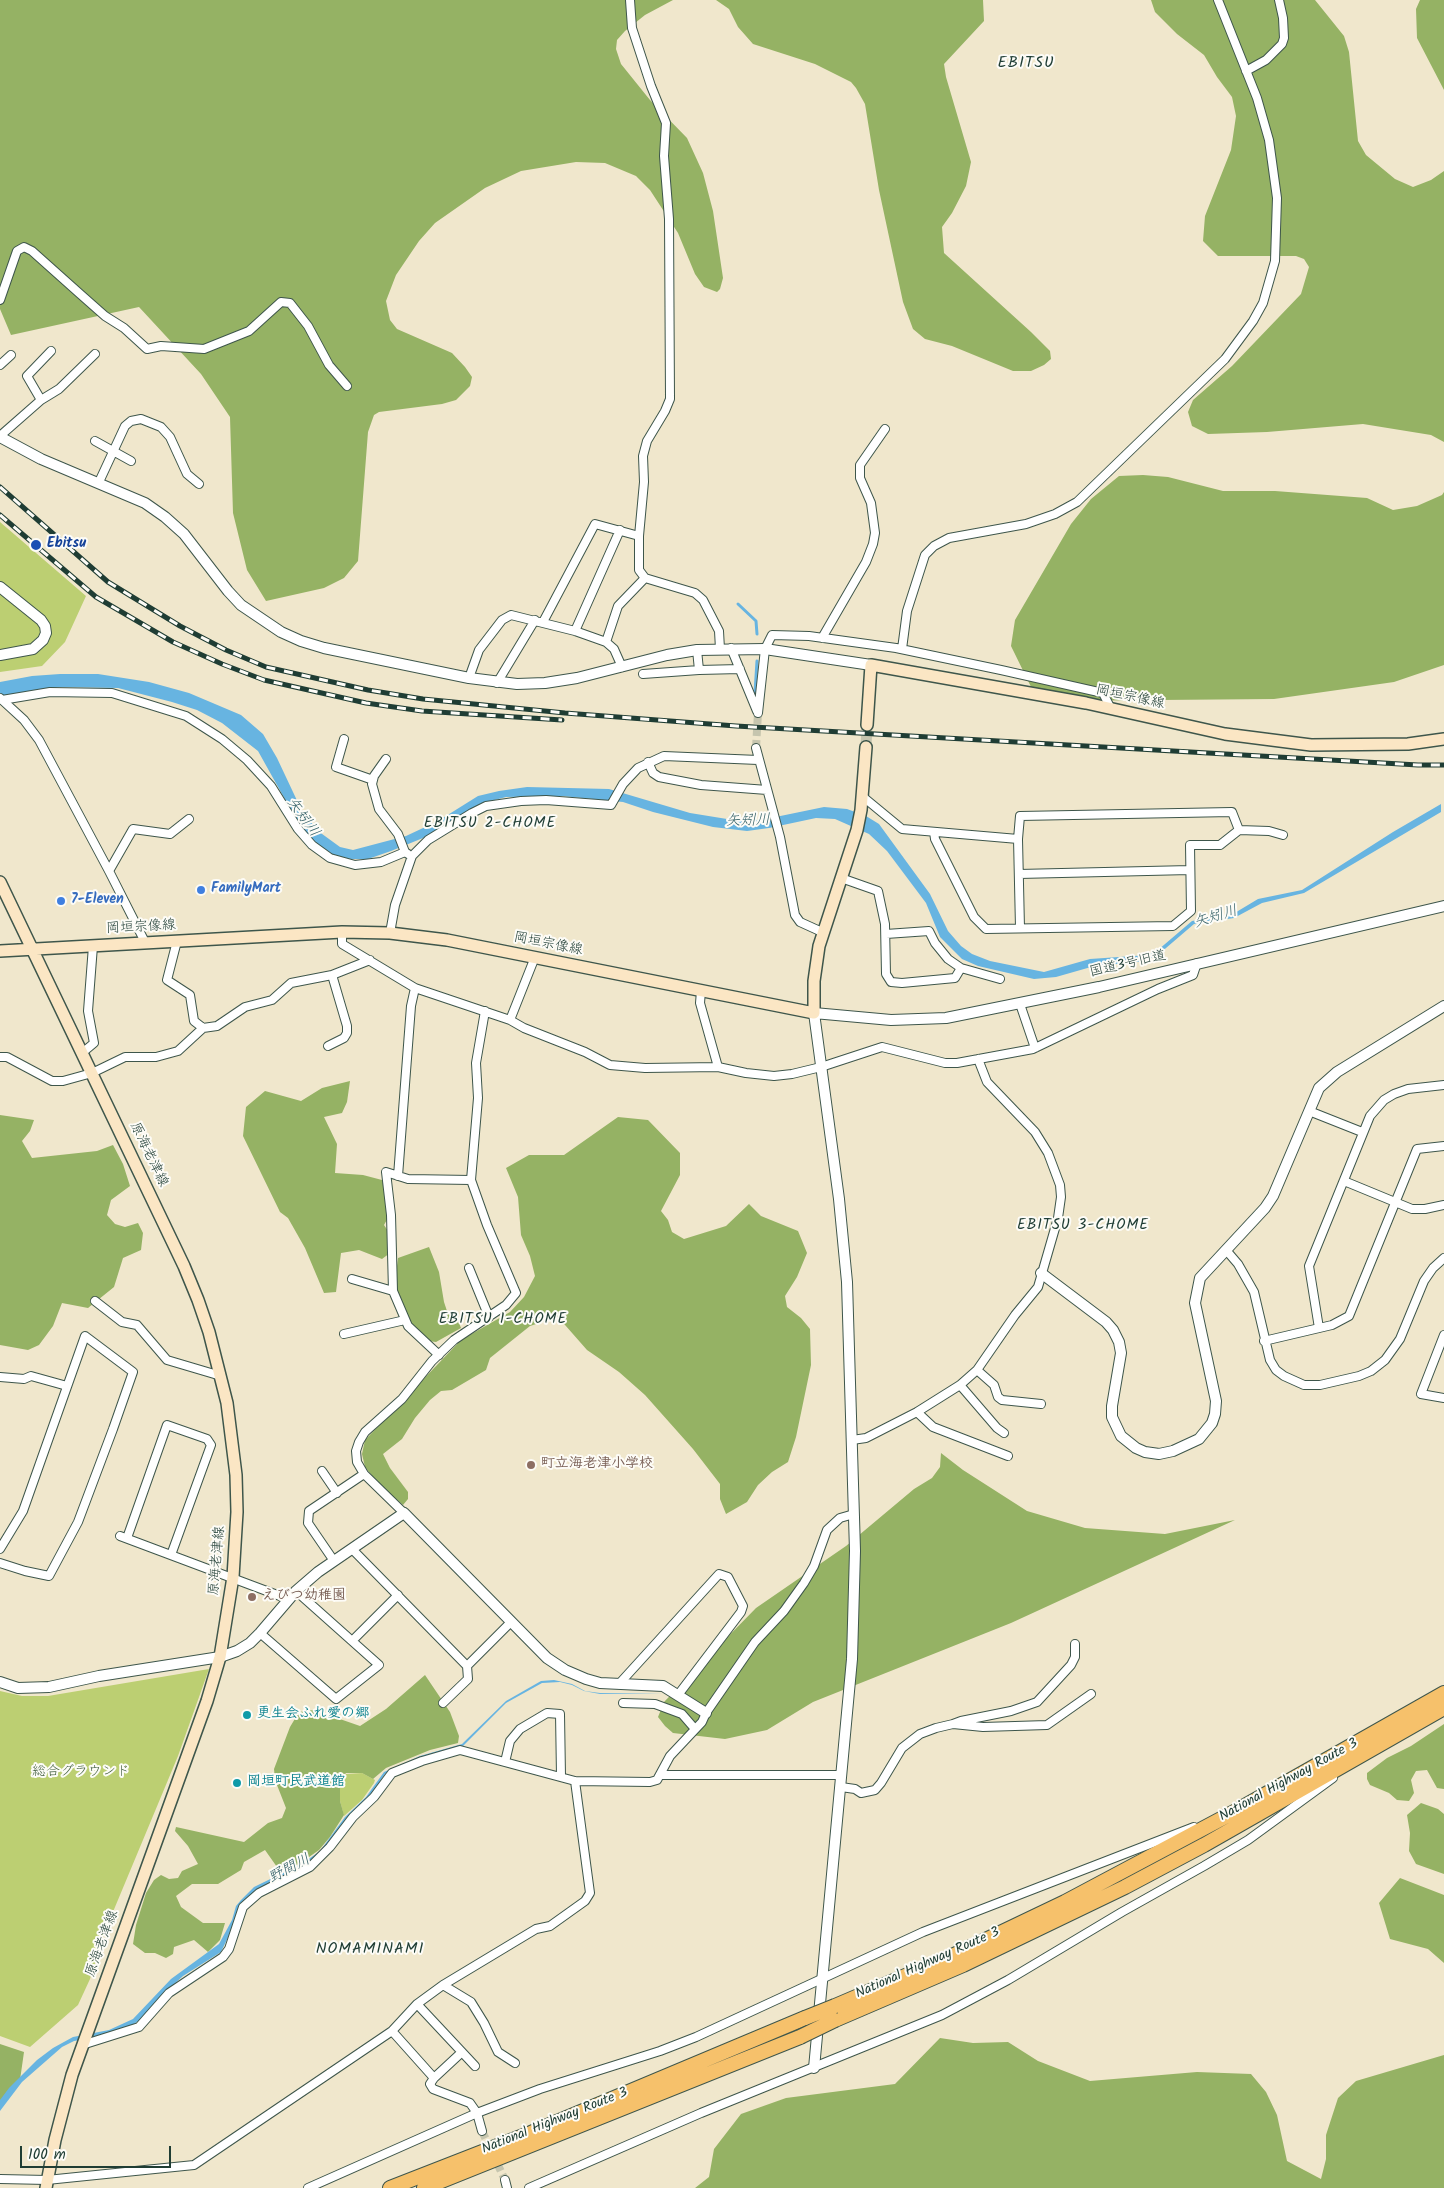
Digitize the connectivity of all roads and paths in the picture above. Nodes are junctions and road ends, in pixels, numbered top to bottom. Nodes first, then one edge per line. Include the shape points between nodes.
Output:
1 (630, 0) edge
2 (1218, 0) edge
3 (1279, 0) edge
4 (1246, 70) junction
5 (0, 300) edge
6 (51, 351) dead end
7 (95, 354) dead end
8 (11, 355) dead end
9 (0, 365) edge
10 (347, 386) dead end
11 (40, 400) junction
12 (885, 429) dead end
13 (0, 436) edge
14 (95, 441) dead end
15 (112, 451) junction
16 (131, 462) dead end
17 (99, 482) junction
18 (199, 484) dead end
19 (620, 530) junction
20 (639, 536) junction
21 (644, 578) junction
22 (0, 587) edge
23 (539, 621) junction
24 (575, 631) junction
25 (822, 638) junction
26 (606, 642) junction
27 (726, 648) junction
28 (902, 649) junction
29 (696, 650) junction
30 (764, 650) junction
31 (0, 655) edge
32 (871, 664) junction
33 (622, 667) junction
34 (740, 669) junction
35 (699, 670) junction
36 (643, 674) dead end
37 (469, 678) junction
38 (498, 683) junction
39 (1, 699) edge
40 (1111, 709) junction
41 (868, 725) tunnel mouth
42 (344, 739) dead end
43 (1444, 740) edge
44 (866, 747) tunnel mouth
45 (756, 748) tunnel mouth
46 (386, 759) dead end
47 (758, 760) junction
48 (648, 762) junction
49 (373, 780) junction
50 (767, 790) junction
51 (862, 796) junction
52 (189, 819) dead end
53 (1239, 830) junction
54 (934, 832) junction
55 (1283, 835) dead end
56 (1018, 839) junction
57 (408, 854) junction
58 (1190, 870) junction
59 (109, 872) junction
60 (1018, 874) junction
61 (840, 878) junction
62 (0, 882) edge
63 (1444, 906) edge
64 (1020, 928) junction
65 (342, 932) junction
66 (822, 932) junction
67 (390, 933) junction
68 (886, 934) junction
69 (177, 941) junction
70 (145, 942) junction
71 (93, 946) junction
72 (32, 950) junction
73 (0, 951) edge
74 (535, 957) junction
75 (370, 960) junction
76 (1197, 963) junction
77 (961, 968) junction
78 (332, 975) junction
79 (1000, 979) dead end
80 (415, 988) junction
81 (702, 990) junction
82 (1020, 1004) junction
83 (1444, 1006) edge
84 (485, 1011) junction
85 (814, 1013) junction
86 (510, 1020) junction
87 (203, 1028) junction
88 (328, 1046) dead end
89 (1035, 1048) junction
90 (82, 1053) junction
91 (0, 1057) edge
92 (978, 1059) junction
93 (718, 1067) junction
94 (821, 1067) junction
95 (92, 1073) junction
96 (1444, 1085) edge
97 (1309, 1111) junction
98 (1362, 1132) junction
99 (1444, 1146) edge
100 (398, 1176) junction
101 (471, 1180) junction
102 (1344, 1181) junction
103 (1396, 1203) junction
104 (1444, 1204) edge
105 (1226, 1250) junction
106 (1444, 1258) edge
107 (469, 1268) dead end
108 (1041, 1273) junction
109 (352, 1279) dead end
110 (393, 1291) junction
111 (96, 1301) dead end
112 (489, 1317) junction
113 (405, 1320) junction
114 (1319, 1328) junction
115 (344, 1334) dead end
116 (1444, 1335) edge
117 (1264, 1341) junction
118 (438, 1355) junction
119 (977, 1370) junction
120 (221, 1376) junction
121 (0, 1377) edge
122 (960, 1385) junction
123 (67, 1386) junction
124 (1444, 1398) edge
125 (1041, 1404) dead end
126 (917, 1412) junction
127 (1004, 1433) dead end
128 (852, 1440) junction
129 (1008, 1456) dead end
130 (322, 1471) dead end
131 (364, 1474) junction
132 (337, 1493) junction
133 (404, 1513) junction
134 (854, 1514) junction
135 (0, 1549) edge
136 (352, 1549) junction
137 (171, 1555) junction
138 (334, 1562) junction
139 (0, 1563) edge
140 (233, 1577) junction
141 (296, 1591) junction
142 (398, 1595) junction
143 (288, 1599) junction
144 (510, 1622) junction
145 (260, 1633) junction
146 (352, 1641) junction
147 (1076, 1644) dead end
148 (220, 1658) junction
149 (467, 1666) junction
150 (0, 1682) edge
151 (618, 1684) junction
152 (1444, 1692) edge
153 (1091, 1694) dead end
154 (678, 1695) junction
155 (443, 1703) dead end
156 (624, 1703) dead end
157 (1444, 1708) edge
158 (706, 1713) junction
159 (953, 1724) junction
160 (695, 1730) junction
161 (1385, 1741) junction
162 (505, 1762) junction
163 (661, 1775) junction
164 (842, 1775) junction
165 (561, 1776) junction
166 (575, 1781) junction
167 (841, 1787) junction
168 (1236, 1812) junction
169 (824, 1977) junction
170 (443, 1985) junction
171 (417, 2004) junction
172 (392, 2030) junction
173 (82, 2045) junction
174 (462, 2052) junction
175 (515, 2063) dead end
176 (475, 2066) dead end
177 (814, 2068) junction
178 (434, 2078) junction
179 (477, 2113) junction
180 (482, 2131) tunnel mouth
181 (0, 2178) edge
182 (47, 2184) edge
183 (308, 2188) edge
184 (390, 2188) edge
185 (424, 2188) edge
186 (530, 2188) edge

1 - 20 street via 632,28 666,122 664,156 669,219 670,399 647,440 643,456
2 - 4 street
3 - 4 street via 1283,18 1282,44 1266,60
4 - 28 street via 1269,140 1277,198 1274,261 1263,303 1254,321 1225,359 1077,502 1026,524 949,538 934,546 925,555 907,611
5 - 10 street via 17,252 24,247 147,349 161,346 204,349 249,331 280,302 290,303 308,326 329,365
6 - 11 street via 27,376
7 - 11 street via 58,389
8 - 9 street
11 - 13 street
12 - 25 street via 860,465 860,478 872,502 873,544
13 - 17 street via 41,459
14 - 15 street
15 - 16 street
15 - 17 street
15 - 18 street via 131,421 141,419 161,426 170,437 187,474
17 - 37 street via 145,503 165,517 184,534 228,591 260,620 281,632 324,648
19 - 20 street
19 - 23 street via 595,524
19 - 24 street
20 - 21 street via 640,570
21 - 26 street via 618,606
21 - 27 street via 696,593 707,607
22 - 31 street via 41,620 46,633 34,649
23 - 24 street
23 - 37 street via 511,616 502,620 479,650
23 - 38 street
24 - 26 street
25 - 28 street
25 - 30 street via 772,635
26 - 33 street via 614,649
27 - 29 street
27 - 30 street
27 - 34 street
28 - 40 street via 1104,693
29 - 33 street
29 - 35 street
30 - 32 street
30 - 34 street via 758,713
32 - 40 main road, 岡垣宗像線
32 - 41 main road
33 - 38 street via 545,683
34 - 35 street
35 - 36 street
37 - 38 street
39 - 57 street via 50,692 112,693 186,716 222,738 247,760 270,786 298,829 330,858 355,865
39 - 59 street via 24,720 38,740
40 - 43 main road, 岡垣宗像線 via 1225,734 1311,745 1408,744
42 - 49 street via 336,767
44 - 51 main road
45 - 47 street
46 - 49 street
47 - 48 street via 680,755
47 - 50 street
48 - 50 street via 659,777 701,785
48 - 57 street via 623,784 611,805 546,800 486,806
49 - 57 street via 379,809
50 - 66 street via 795,915 800,922
51 - 54 street via 902,828
51 - 61 main road via 857,830
52 - 59 street via 170,834 133,829
53 - 55 street
53 - 56 street via 1232,812 1020,816
53 - 58 street via 1220,846 1190,845
54 - 56 street
54 - 64 street via 974,917 986,929
56 - 60 street
57 - 67 street
58 - 60 street
58 - 64 street via 1191,911 1173,926
59 - 70 street
60 - 64 street
61 - 66 main road
61 - 68 street via 878,892
62 - 72 main road, 原海老津線
63 - 76 street, 国道3号旧道
65 - 67 main road, 岡垣宗像線
65 - 69 main road, 岡垣宗像線
65 - 75 street via 342,944
66 - 85 main road via 814,981
67 - 74 main road, 岡垣宗像線
68 - 77 street via 929,932 948,959
68 - 77 street via 886,974 891,982 902,984 955,978
69 - 70 main road, 岡垣宗像線
69 - 87 street via 167,980 190,995 194,1020
70 - 71 main road, 岡垣宗像線
71 - 72 main road, 岡垣宗像線
71 - 90 street via 88,1011 94,1043
72 - 73 main road, 岡垣宗像線
72 - 90 main road, 原海老津線
74 - 81 main road, 岡垣宗像線
74 - 86 street
75 - 78 street
75 - 80 street
76 - 82 street, 国道3号旧道
76 - 89 street via 1193,975
77 - 79 street
78 - 87 street via 291,983 272,1000 245,1007 217,1026
78 - 88 street via 347,1034
80 - 84 street
80 - 100 street
81 - 85 main road, 岡垣宗像線
81 - 93 street via 700,1003
82 - 85 street, 国道3号旧道 via 919,1020
82 - 89 street
83 - 97 street via 1328,1079 1319,1088
84 - 86 street
84 - 101 street via 476,1063 478,1098
85 - 94 street
86 - 93 street via 577,1048 610,1066
87 - 95 street via 178,1051 156,1057 125,1057
89 - 92 street
90 - 95 main road, 原海老津線
91 - 95 street via 6,1057 52,1082
92 - 94 street via 945,1063 882,1047
92 - 108 street via 987,1082 1035,1132 1060,1185 1058,1218
93 - 94 street via 774,1076
94 - 128 street via 847,1282
95 - 120 main road, 原海老津線 via 184,1266 204,1316
96 - 98 street via 1394,1094 1376,1108
97 - 98 street
97 - 105 street via 1273,1196
98 - 102 street
99 - 103 street via 1417,1149
100 - 101 street
100 - 110 street via 386,1172
101 - 112 street via 516,1293
102 - 103 street
102 - 114 street via 1309,1266
103 - 104 street via 1412,1209
103 - 114 street via 1349,1316
105 - 108 street via 1200,1278 1195,1303 1216,1401 1215,1414 1208,1430 1199,1439 1159,1454 1136,1448 1116,1429 1112,1406 1121,1353 1113,1330
105 - 117 street via 1249,1280
106 - 117 street via 1424,1282 1394,1350 1371,1371 1346,1380 1304,1385 1276,1370
107 - 112 street
108 - 119 street via 1031,1298 1015,1315
109 - 110 street
110 - 113 street
111 - 120 street via 122,1322 136,1325 166,1360
112 - 118 street
113 - 115 street
113 - 118 street
114 - 117 street
116 - 124 street via 1421,1394
118 - 131 street via 402,1399 365,1432 356,1451 357,1462
119 - 122 street
119 - 125 street via 994,1385 1002,1400
120 - 140 main road, 原海老津線 via 236,1475
121 - 123 street via 31,1376
122 - 126 street
122 - 127 street
123 - 135 street via 23,1511
123 - 139 street via 85,1336 133,1372 78,1522 49,1576
126 - 128 street via 866,1438
126 - 129 street via 933,1427
128 - 134 street
130 - 132 street
131 - 132 street
131 - 133 street
132 - 138 street via 309,1511 308,1523
133 - 136 street
133 - 144 street
134 - 158 street via 840,1518 827,1530 804,1583 784,1611 755,1642
134 - 164 street via 852,1659
136 - 138 street
136 - 142 street
137 - 137 street via 123,1537 167,1425 207,1439 212,1445
137 - 140 street
138 - 141 street
140 - 143 street
140 - 148 main road, 原海老津線
141 - 143 street
141 - 146 street
142 - 146 street
142 - 149 street
143 - 145 street
144 - 149 street
144 - 151 street via 547,1658 565,1670 586,1680
145 - 146 street via 336,1699 379,1665
145 - 148 street via 250,1643
147 - 159 street via 1072,1665 1038,1702
148 - 150 street via 49,1687 18,1688
148 - 173 main road, 原海老津線
149 - 155 street via 468,1679
151 - 154 street via 662,1686
151 - 154 street via 719,1574 728,1577 743,1606 741,1612
152 - 168 highway, National Highway Route 3
153 - 159 street via 1047,1726
154 - 158 street
156 - 160 street via 655,1704 673,1710 682,1714
157 - 161 highway, National Highway Route 3
158 - 160 street
159 - 167 street via 910,1740 875,1790 861,1793
160 - 163 street via 670,1756
161 - 177 street via 1248,1840 1008,1980 942,2015
161 - 185 highway, National Highway Route 3, bridge via 1204,1845 963,1966 800,2037
162 - 165 street
162 - 165 street via 510,1740 520,1729 547,1713 560,1714
162 - 173 street via 460,1750 392,1774 310,1867 260,1893 244,1907 224,1958 169,1992 139,2027
163 - 164 street
163 - 166 street via 650,1782
164 - 167 street
165 - 166 street
166 - 170 street via 590,1893 588,1898 550,1926 536,1929
167 - 169 street
168 - 169 street via 923,1932
168 - 184 highway, National Highway Route 3, bridge via 1065,1902 952,1956 531,2133
169 - 177 street
169 - 179 street via 696,2037
170 - 171 street
170 - 175 street via 471,2002 498,2052
171 - 172 street
171 - 174 street
172 - 178 street
172 - 182 street via 194,2165
173 - 182 main road, 原海老津線 via 64,2101
174 - 176 street
174 - 178 street
177 - 186 street via 701,2113
178 - 179 street via 430,2084 433,2089 470,2103
179 - 180 street
179 - 183 street
181 - 182 street

